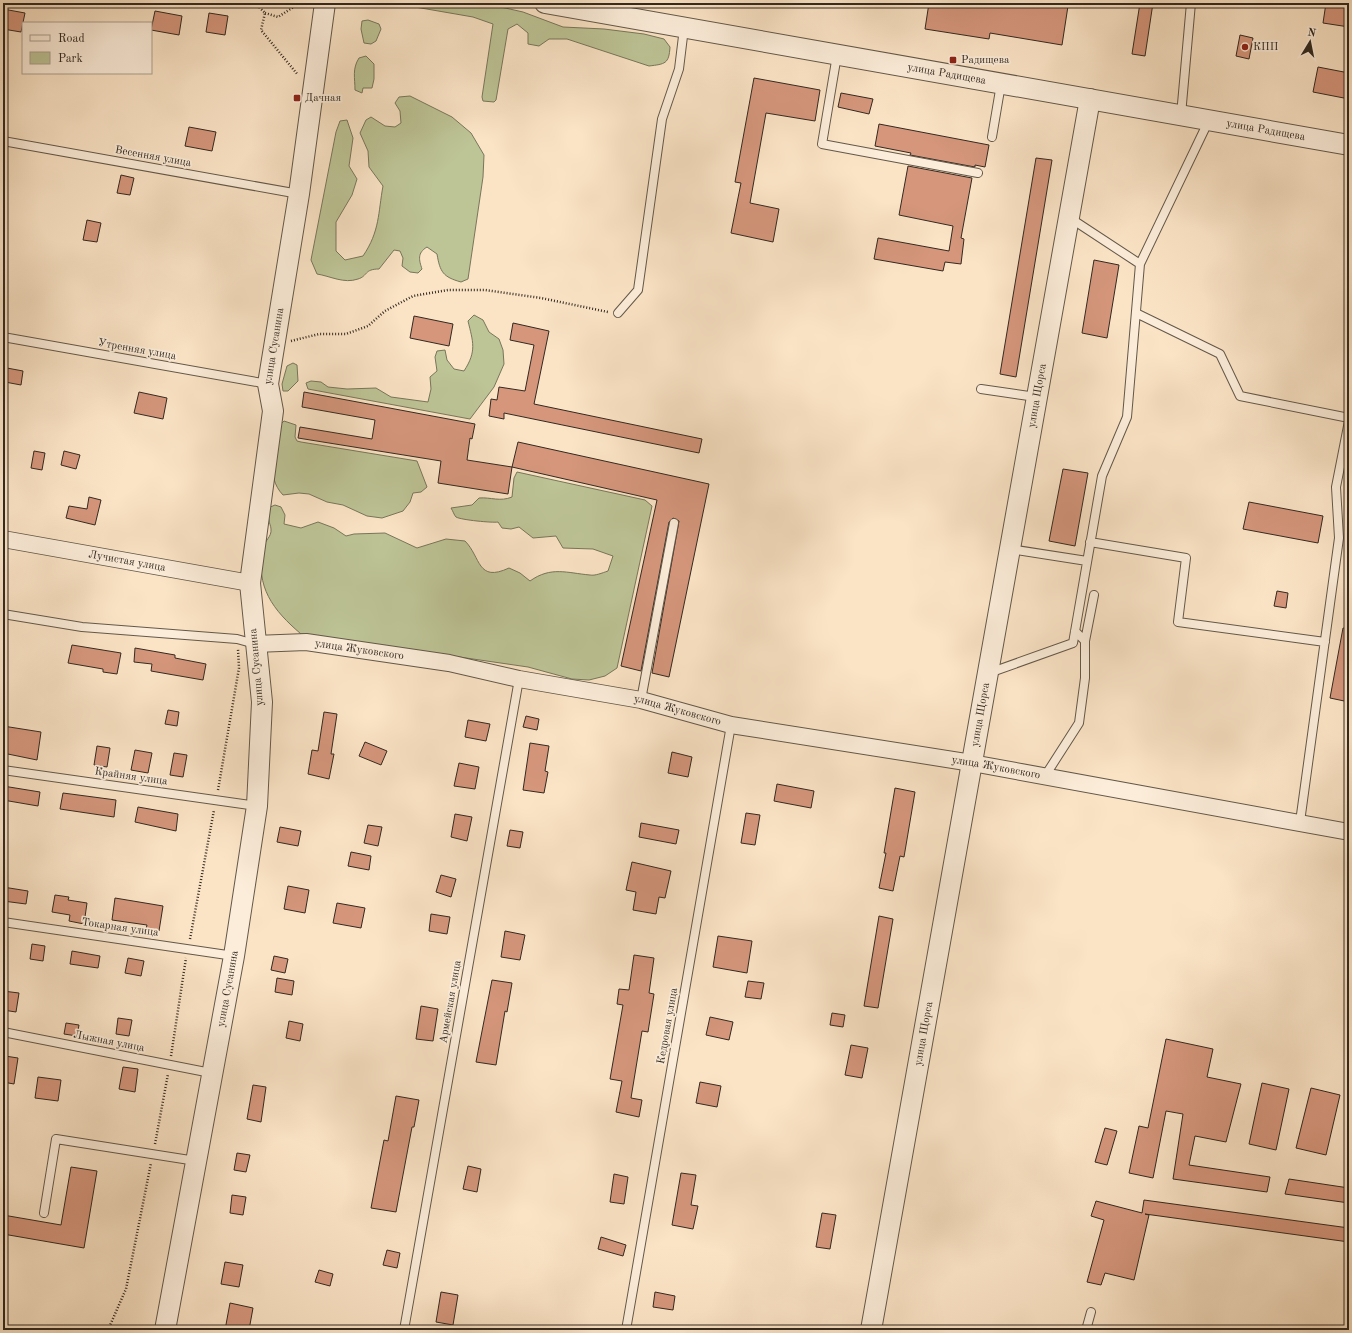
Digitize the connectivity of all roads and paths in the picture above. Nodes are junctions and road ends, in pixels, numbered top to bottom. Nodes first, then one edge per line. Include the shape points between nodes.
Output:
1 (255, 3) edge
2 (300, 3) edge
3 (325, 3) edge
4 (545, 3) edge
5 (1192, 3) edge
6 (265, 12) junction
7 (684, 28) junction
8 (838, 55) junction
9 (1001, 84) junction
10 (313, 91) junction
11 (1090, 99) junction
12 (1181, 115) junction
13 (1209, 120) junction
14 (992, 137) dead end
15 (3, 141) edge
16 (1349, 145) edge
17 (978, 173) dead end
18 (299, 194) junction
19 (1069, 217) junction
20 (1140, 264) junction
21 (618, 313) joint
22 (1136, 313) junction
23 (3, 337) edge
24 (275, 345) junction
25 (268, 384) junction
26 (981, 388) dead end
27 (1037, 398) junction
28 (1349, 418) edge
29 (1349, 421) edge
30 (674, 523) dead end
31 (3, 539) edge
32 (1090, 542) junction
33 (1010, 548) junction
34 (1087, 561) junction
35 (250, 583) junction
36 (1094, 595) dead end
37 (3, 614) edge
38 (1075, 631) junction
39 (1085, 641) junction
40 (1325, 642) junction
41 (255, 644) junction
42 (988, 673) junction
43 (519, 679) junction
44 (641, 700) junction
45 (731, 725) junction
46 (972, 763) junction
47 (3, 770) edge
48 (1045, 776) junction
49 (257, 806) junction
50 (1300, 822) junction
51 (1349, 832) edge
52 (3, 922) edge
53 (234, 956) junction
54 (3, 1032) edge
55 (211, 1073) junction
56 (196, 1161) junction
57 (44, 1213) dead end
58 (1091, 1312) dead end
59 (165, 1330) edge
60 (404, 1330) edge
61 (626, 1330) edge
62 (871, 1330) edge
63 (1086, 1330) edge

1 - 6 path
2 - 6 path via 278,17
3 - 10 street, улица Сусанина
4 - 7 street, улица Радищева
5 - 12 lane
6 - 10 path via 261,30
7 - 8 street, улица Радищева
7 - 21 lane via 679,69 662,119 638,290
8 - 9 street, улица Радищева
8 - 17 lane via 822,144
9 - 11 street, улица Радищева
9 - 14 lane
10 - 18 street, улица Сусанина
11 - 12 street, улица Радищева
11 - 19 street, улица Щорса
12 - 13 street, улица Радищева
13 - 16 street, улица Радищева
13 - 20 lane
15 - 18 lane, Весенняя улица
18 - 24 street, улица Сусанина
19 - 20 lane
19 - 27 street, улица Щорса
20 - 22 lane
21 - 24 path via 484,290 448,290 413,296 385,311 368,326 346,334 319,334
22 - 28 lane via 1220,354 1240,396
22 - 32 lane via 1127,417 1102,476
23 - 25 lane, Утренняя улица
24 - 25 street, улица Сусанина
25 - 35 street, улица Сусанина via 272,410
26 - 27 lane
27 - 33 street, улица Щорса
29 - 40 lane via 1336,487 1339,538
30 - 44 lane
31 - 35 street, Лучистая улица
32 - 34 lane
32 - 40 lane via 1186,558 1178,622
33 - 34 lane
33 - 42 street, улица Щорса
34 - 38 lane
35 - 41 street, улица Сусанина
36 - 39 lane
37 - 41 lane, улица Жуковского via 82,627 237,639
38 - 39 lane
38 - 42 lane via 1073,643
39 - 48 lane via 1085,678 1079,723
40 - 50 lane
41 - 43 street, улица Жуковского via 306,642 449,663
41 - 49 street, улица Сусанина via 262,702
42 - 46 street, улица Щорса
43 - 44 street, улица Жуковского
43 - 60 lane, Армейская улица
44 - 45 street, улица Жуковского
45 - 46 street, улица Жуковского
45 - 61 lane, Кедровая улица
46 - 48 street, улица Жуковского
46 - 62 street, улица Щорса
47 - 49 lane, Крайняя улица
48 - 50 street, улица Жуковского
49 - 53 street, улица Сусанина
50 - 51 street, улица Жуковского
52 - 53 lane, Токарная улица
53 - 55 street, улица Сусанина
54 - 55 lane, Лыжная улица
55 - 56 street, улица Сусанина
56 - 57 lane via 56,1139
56 - 59 street, улица Сусанина
58 - 63 lane

